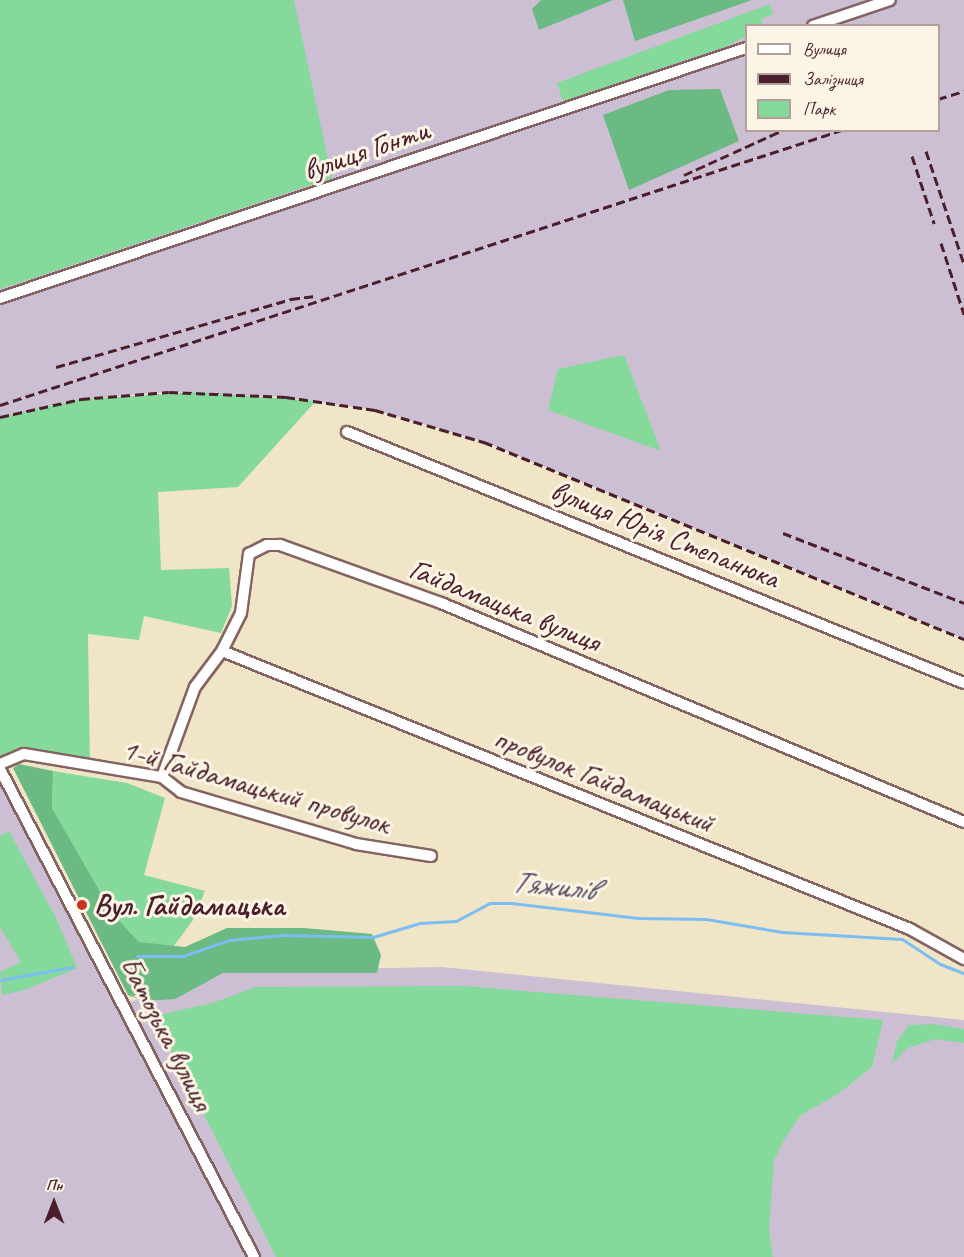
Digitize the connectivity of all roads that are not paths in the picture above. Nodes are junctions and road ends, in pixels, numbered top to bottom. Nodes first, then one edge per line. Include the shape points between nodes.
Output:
1 (890, 0) edge
2 (819, 24) edge
3 (745, 49) edge
4 (0, 298) edge
5 (347, 432) dead end
6 (222, 651) junction
7 (964, 683) edge
8 (0, 764) edge
9 (0, 769) edge
10 (162, 777) junction
11 (964, 822) edge
12 (431, 856) dead end
13 (964, 959) edge
14 (254, 1257) edge

1 - 2 street
3 - 4 street, вулиця Гонти
5 - 7 street, вулиця Юрія Степанюка
6 - 10 street, Гайдамацька вулиця via 195,687
6 - 11 street, Гайдамацька вулиця via 244,602 249,554 267,545 292,548 441,603
6 - 13 street, провулок Гайдамацький via 910,929
8 - 10 street, 1-й Гайдамацький провулок via 24,754
9 - 14 street, Батозька вулиця
10 - 12 street, 1-й Гайдамацький провулок via 181,792 356,844

